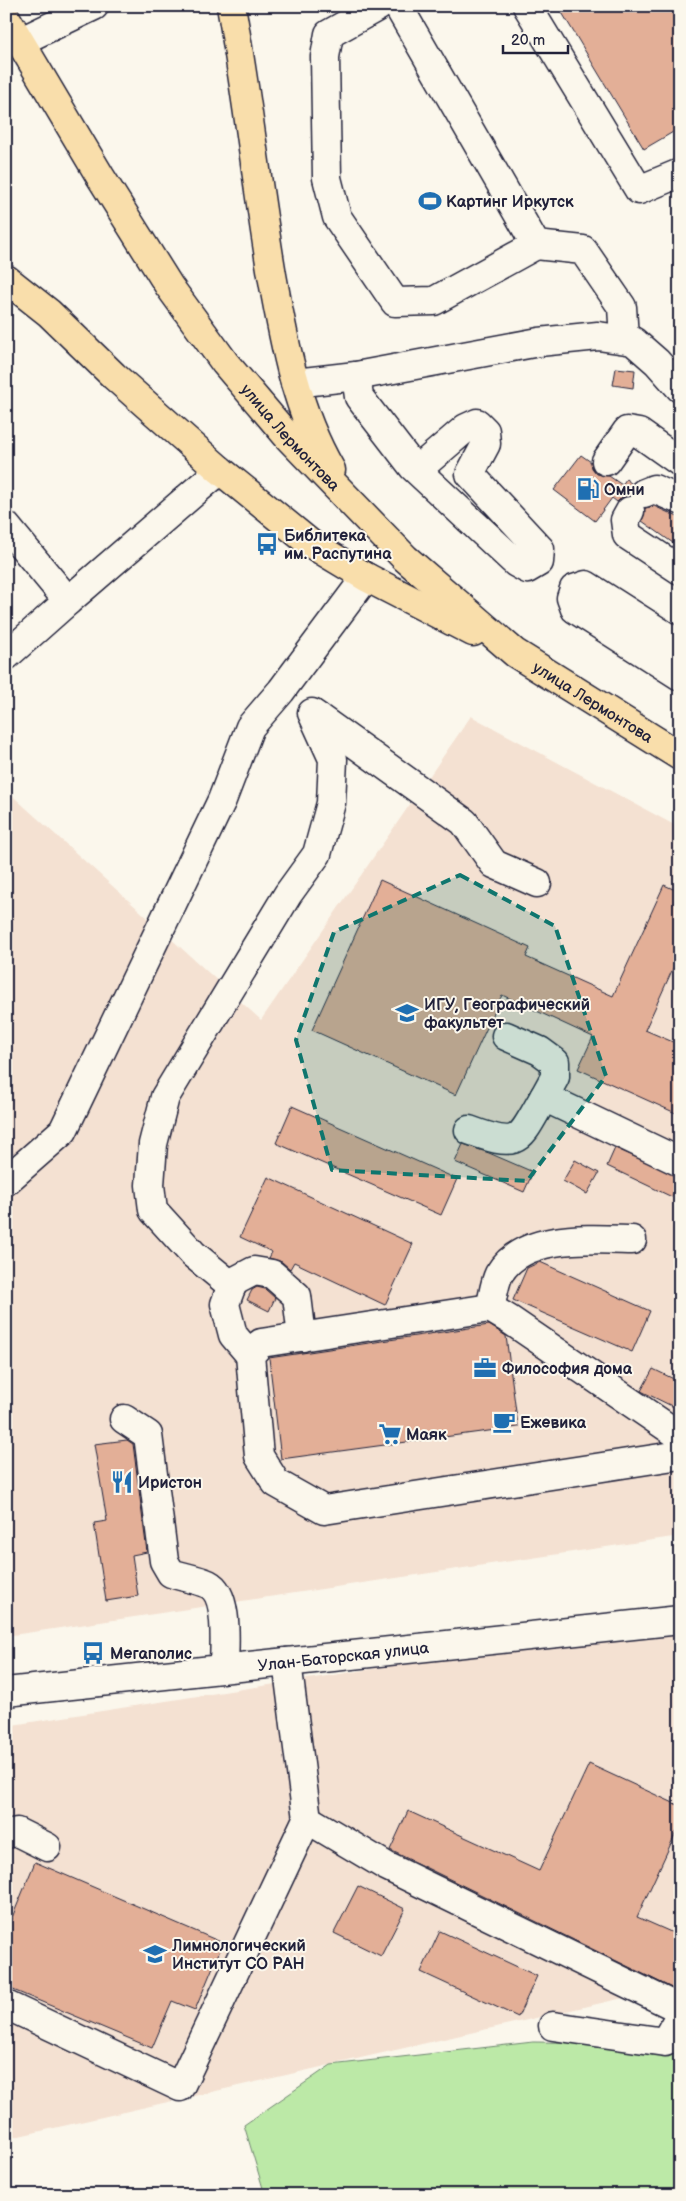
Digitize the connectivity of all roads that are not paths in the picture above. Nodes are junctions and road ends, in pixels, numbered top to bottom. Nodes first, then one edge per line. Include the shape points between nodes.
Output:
1 (94, 6) edge
2 (379, 6) edge
3 (398, 6) edge
4 (526, 6) edge
5 (237, 9) edge
6 (10, 26) edge
7 (680, 173) edge
8 (536, 245) junction
9 (6, 279) edge
10 (624, 338) junction
11 (356, 376) junction
12 (295, 383) junction
13 (680, 388) edge
14 (443, 448) junction
15 (606, 461) dead end
16 (680, 462) edge
17 (415, 468) junction
18 (220, 470) junction
19 (470, 474) junction
20 (680, 500) edge
21 (6, 526) edge
22 (373, 527) junction
23 (680, 570) edge
24 (366, 577) junction
25 (68, 601) junction
26 (680, 645) edge
27 (515, 653) junction
28 (6, 656) edge
29 (680, 676) edge
30 (281, 691) junction
31 (312, 713) junction
32 (680, 756) edge
33 (537, 882) dead end
34 (506, 1036) dead end
35 (544, 1097) junction
36 (469, 1130) dead end
37 (680, 1162) edge
38 (6, 1182) edge
39 (632, 1240) dead end
40 (232, 1286) junction
41 (490, 1308) junction
42 (302, 1337) junction
43 (250, 1355) junction
44 (124, 1419) dead end
45 (680, 1436) edge
46 (680, 1456) edge
47 (680, 1620) edge
48 (287, 1662) junction
49 (224, 1668) junction
50 (6, 1692) edge
51 (307, 1819) junction
52 (6, 1834) edge
53 (47, 1848) dead end
54 (6, 2005) edge
55 (680, 2009) edge
56 (680, 2015) edge
57 (552, 2026) dead end

1 - 6 street
2 - 8 street via 328,34 325,58 327,178 337,218 395,302 434,301
3 - 8 street
4 - 7 street via 639,190
5 - 12 main road via 267,243 281,326
6 - 22 main road, улица Лермонтова via 142,245 195,324 255,400
8 - 10 street via 584,250 622,307
9 - 18 main road via 49,312 114,376
10 - 11 street via 598,336 540,342
10 - 13 street via 633,341
11 - 12 street
11 - 17 street via 359,397
12 - 22 main road via 321,454
14 - 17 street
14 - 19 street
14 - 19 street via 477,423 485,431 486,444
15 - 16 street via 627,431 640,433
17 - 19 street via 516,563 528,569 539,562 540,549
18 - 24 main road via 311,544
18 - 25 street
20 - 23 street via 654,488 637,502 625,520 627,535
21 - 25 street
22 - 27 main road, улица Лермонтова
24 - 27 main road
24 - 30 street
25 - 28 street
26 - 29 street via 586,585 574,589 571,598 575,609
27 - 32 main road, улица Лермонтова
30 - 31 street
30 - 38 street via 250,727 222,800 63,1131
31 - 33 street via 464,822 494,864
31 - 40 street via 334,759 331,803 317,854 288,894 165,1097 152,1144 150,1185 153,1210 193,1254
34 - 35 street via 540,1051 555,1062 555,1077
35 - 36 street via 524,1131 513,1140 498,1140
35 - 37 street
39 - 41 street via 577,1239 527,1248 498,1275
40 - 42 street via 233,1282 254,1271 272,1274 297,1296
40 - 43 street via 225,1304 233,1336
41 - 42 street
41 - 45 street
42 - 43 street via 261,1342
43 - 46 street via 259,1456 276,1482 324,1510
44 - 49 street via 148,1435 164,1561 170,1573 209,1584 219,1598 225,1616
47 - 48 street, Улан-Баторская улица
48 - 49 street, Улан-Баторская улица
48 - 51 street
49 - 50 street, Улан-Баторская улица
51 - 54 street via 180,2086
51 - 55 street via 386,1866
52 - 53 street via 17,1832
56 - 57 street via 664,2042

